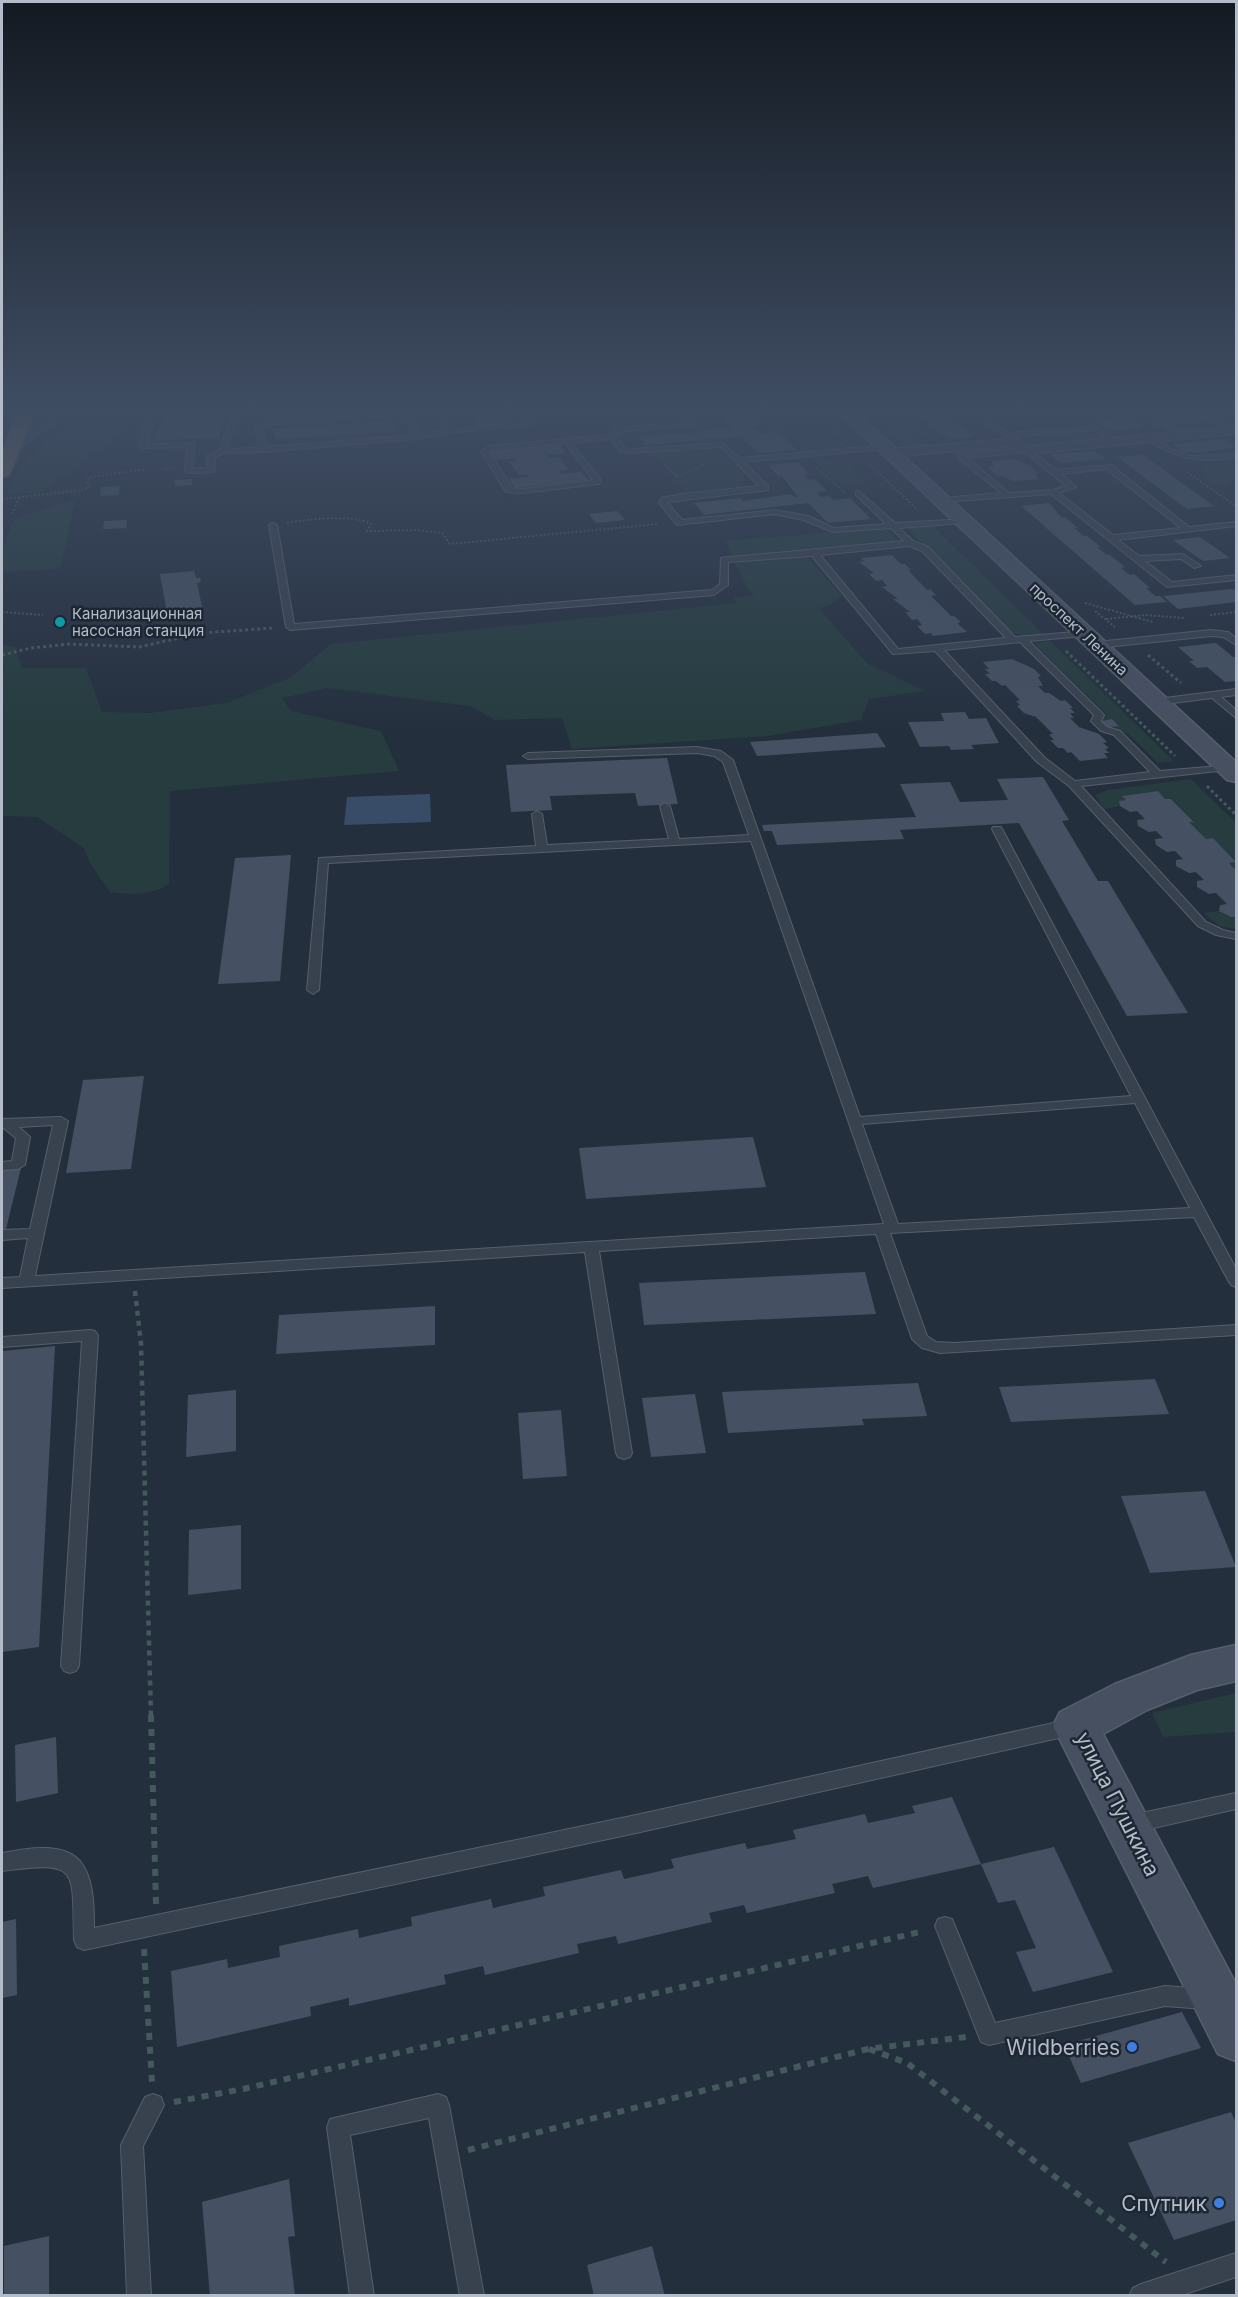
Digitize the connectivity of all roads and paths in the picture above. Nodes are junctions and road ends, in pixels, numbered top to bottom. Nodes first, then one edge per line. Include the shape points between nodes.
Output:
1 (674, 516) edge
2 (739, 516) edge
3 (796, 516) edge
4 (883, 516) edge
5 (926, 516) edge
6 (959, 516) edge
7 (1084, 516) edge
8 (1171, 516) edge
9 (964, 521) junction
10 (680, 523) junction
11 (936, 523) junction
12 (1236, 524) edge
13 (273, 525) joint
14 (892, 525) junction
15 (1187, 529) junction
16 (1112, 538) junction
17 (910, 543) junction
18 (814, 553) junction
19 (1137, 559) junction
20 (1197, 566) dead end
21 (1236, 578) edge
22 (2, 612) edge
23 (1236, 612) edge
24 (43, 615) dead end
25 (1207, 615) dead end
26 (1131, 616) junction
27 (1187, 618) dead end
28 (1105, 619) junction
29 (290, 627) junction
30 (1192, 634) junction
31 (1052, 636) junction
32 (1090, 639) junction
33 (1018, 640) junction
34 (1131, 640) junction
35 (1236, 642) edge
36 (938, 649) junction
37 (2, 654) edge
38 (1236, 692) edge
39 (1214, 695) junction
40 (1198, 697) junction
41 (1157, 702) junction
42 (1236, 715) edge
43 (528, 756) dead end
44 (1192, 771) junction
45 (1232, 771) edge
46 (1158, 775) junction
47 (1073, 784) junction
48 (665, 806) dead end
49 (537, 814) dead end
50 (1236, 814) edge
51 (997, 829) dead end
52 (756, 838) junction
53 (675, 843) junction
54 (542, 849) junction
55 (1236, 936) edge
56 (313, 990) dead end
57 (1138, 1099) junction
58 (855, 1121) junction
59 (4, 1123) edge
60 (2, 1166) edge
61 (1198, 1212) junction
62 (887, 1229) junction
63 (37, 1233) junction
64 (2, 1235) edge
65 (591, 1247) junction
66 (130, 1276) junction
67 (26, 1282) junction
68 (1236, 1282) edge
69 (2, 1283) edge
70 (1236, 1330) edge
71 (2, 1342) edge
72 (624, 1453) dead end
73 (1236, 1663) edge
74 (70, 1666) dead end
75 (1076, 1726) junction
76 (1236, 1801) edge
77 (1127, 1825) junction
78 (2, 1862) edge
79 (149, 1926) junction
80 (945, 1926) joint
81 (1230, 2010) edge
82 (989, 2035) junction
83 (868, 2049) junction
84 (153, 2105) junction
85 (447, 2155) junction
86 (1236, 2265) edge
87 (1190, 2280) junction
88 (139, 2295) edge
89 (362, 2295) edge
90 (472, 2295) edge
91 (1141, 2295) edge

1 - 10 lane
2 - 10 lane
3 - 14 lane via 833,530
4 - 14 lane
5 - 11 path
6 - 9 main road, проспект Ленина
7 - 16 lane
8 - 15 lane
9 - 11 lane
9 - 32 main road, проспект Ленина
10 - 13 path via 450,544 442,533 367,531 369,522 349,519
11 - 14 lane
12 - 15 lane
13 - 29 lane
14 - 17 lane
15 - 16 lane
16 - 19 lane
17 - 18 lane
17 - 33 lane via 924,549
18 - 29 lane via 724,560 724,585 714,592
18 - 36 lane via 896,652
19 - 20 lane via 1183,556
19 - 21 lane via 1170,585
22 - 24 path
23 - 25 path
26 - 27 path
26 - 28 path
26 - 28 path via 1085,603
26 - 30 path
28 - 34 path
29 - 37 path via 201,633 139,647 70,644
30 - 34 lane
30 - 35 lane via 1220,633
31 - 32 lane
31 - 33 lane
31 - 44 path
32 - 34 lane
32 - 41 main road, проспект Ленина
33 - 36 lane
33 - 46 lane via 1099,715 1095,721 1117,734
34 - 40 path
36 - 47 lane via 1041,760
38 - 39 lane
39 - 40 lane
39 - 42 lane
40 - 41 lane
41 - 45 main road, проспект Ленина
43 - 52 lane via 688,750 717,753 728,760
44 - 45 lane
44 - 46 lane
44 - 50 path
46 - 47 lane
47 - 55 lane via 1202,924
48 - 53 lane
49 - 54 lane
51 - 57 lane
52 - 53 lane
52 - 58 lane
53 - 54 lane
54 - 56 lane via 323,860
57 - 58 lane
57 - 61 lane
58 - 62 lane
59 - 60 lane via 23,1137 18,1165
59 - 63 lane via 61,1121
61 - 62 lane
61 - 68 lane
62 - 65 lane
62 - 70 lane via 920,1339 926,1345 954,1348
63 - 64 lane
63 - 67 lane
65 - 66 lane
65 - 72 lane
66 - 67 lane
66 - 79 path via 137,1297 141,1344
67 - 69 lane
71 - 74 lane via 90,1335
73 - 75 main road, улица Пушкина via 1191,1673
75 - 77 main road, улица Пушкина
75 - 79 lane via 636,1824
76 - 77 lane
77 - 81 main road, улица Пушкина
78 - 79 lane via 50,1856 64,1860 75,1870 82,1884 84,1940
79 - 84 path
80 - 82 lane
80 - 84 path via 243,2089
81 - 82 lane via 1165,1996
82 - 83 path
83 - 85 path
83 - 87 path via 907,2063
84 - 88 lane via 132,2145
85 - 89 lane via 438,2105 338,2127
85 - 90 lane
86 - 87 lane
87 - 91 lane

